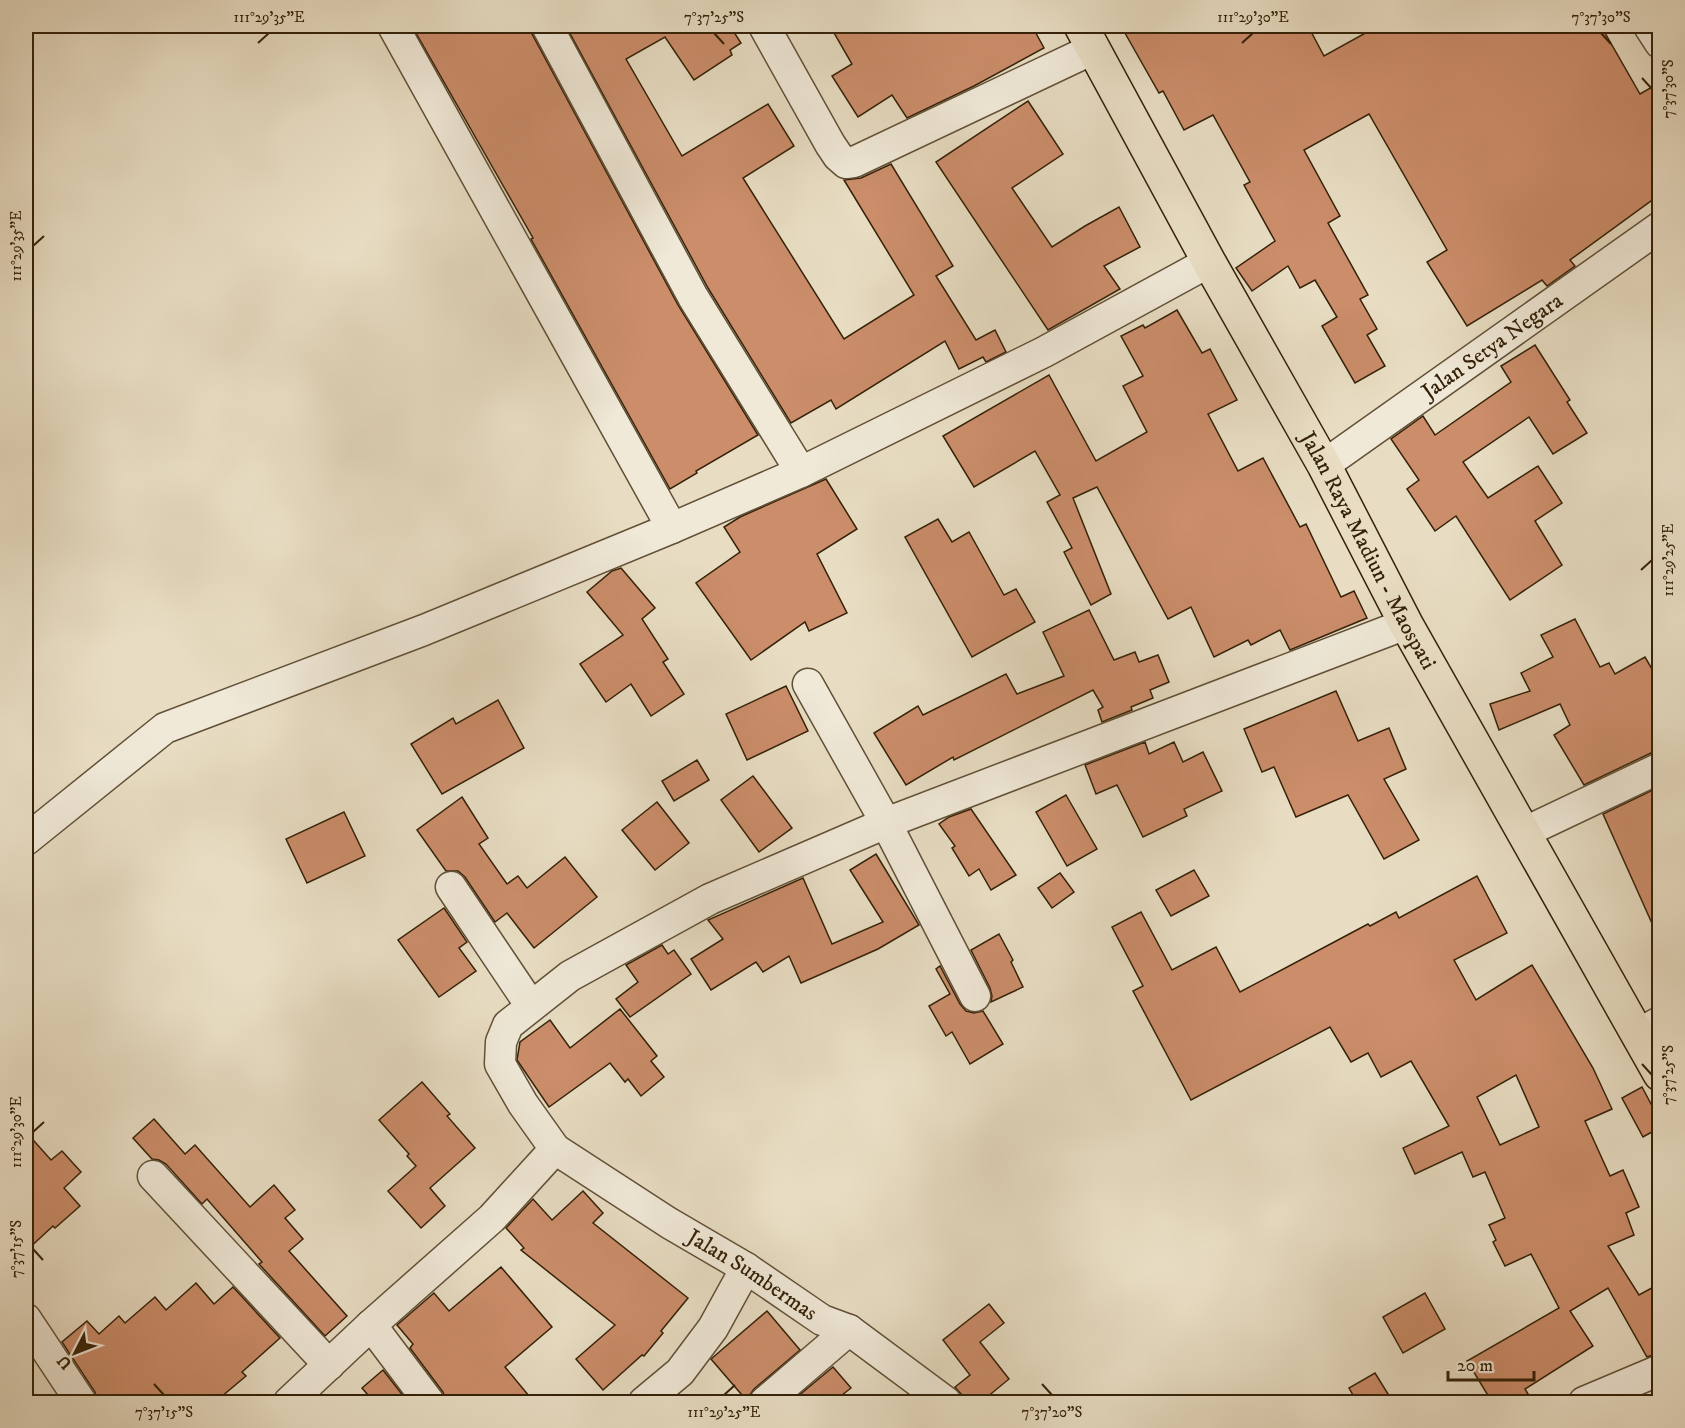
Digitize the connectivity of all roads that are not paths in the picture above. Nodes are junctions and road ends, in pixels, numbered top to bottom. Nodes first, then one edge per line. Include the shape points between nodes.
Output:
1 (393, 26) edge
2 (547, 26) edge
3 (764, 26) edge
4 (1087, 37) edge
5 (1659, 227) edge
6 (1209, 261) junction
7 (1324, 465) junction
8 (801, 472) junction
9 (672, 528) junction
10 (1406, 624) junction
11 (808, 684) dead end
12 (1659, 768) edge
13 (886, 824) junction
14 (1524, 833) junction
15 (26, 840) edge
16 (451, 887) dead end
17 (975, 996) dead end
18 (531, 1006) junction
19 (1649, 1028) edge
20 (1659, 1074) edge
21 (555, 1149) junction
22 (153, 1176) dead end
23 (746, 1268) junction
24 (26, 1319) edge
25 (371, 1325) junction
26 (849, 1330) junction
27 (329, 1365) junction
28 (1659, 1370) edge
29 (81, 1402) edge
30 (289, 1402) edge
31 (429, 1402) edge
32 (644, 1402) edge
33 (765, 1402) edge
34 (946, 1402) edge
35 (1584, 1402) edge

1 - 9 street
2 - 8 street via 693,297
3 - 4 street via 830,144 846,163
4 - 6 highway, Jalan Raya Madiun - Maospati
5 - 7 street, Jalan Setya Negara
6 - 7 highway, Jalan Raya Madiun - Maospati
6 - 8 street via 1044,352
7 - 10 highway, Jalan Raya Madiun - Maospati
8 - 9 street
9 - 15 street via 424,630 165,728
10 - 13 street
10 - 14 highway, Jalan Raya Madiun - Maospati
11 - 13 street
12 - 14 street
13 - 17 street
13 - 18 street via 710,899 570,975
14 - 19 highway, Jalan Raya Madiun - Maospati
16 - 18 street
18 - 21 street via 508,1025 501,1042 500,1064
19 - 20 highway, Jalan Raya Madiun - Maospati
21 - 23 street, Jalan Sumbermas
21 - 25 street via 492,1218
22 - 27 street
23 - 26 street, Jalan Sumbermas via 822,1320
23 - 32 street via 713,1328 680,1372
24 - 29 street
25 - 27 street
25 - 31 street
26 - 33 street
26 - 34 street, Jalan Sumbermas
27 - 30 street
28 - 35 street

